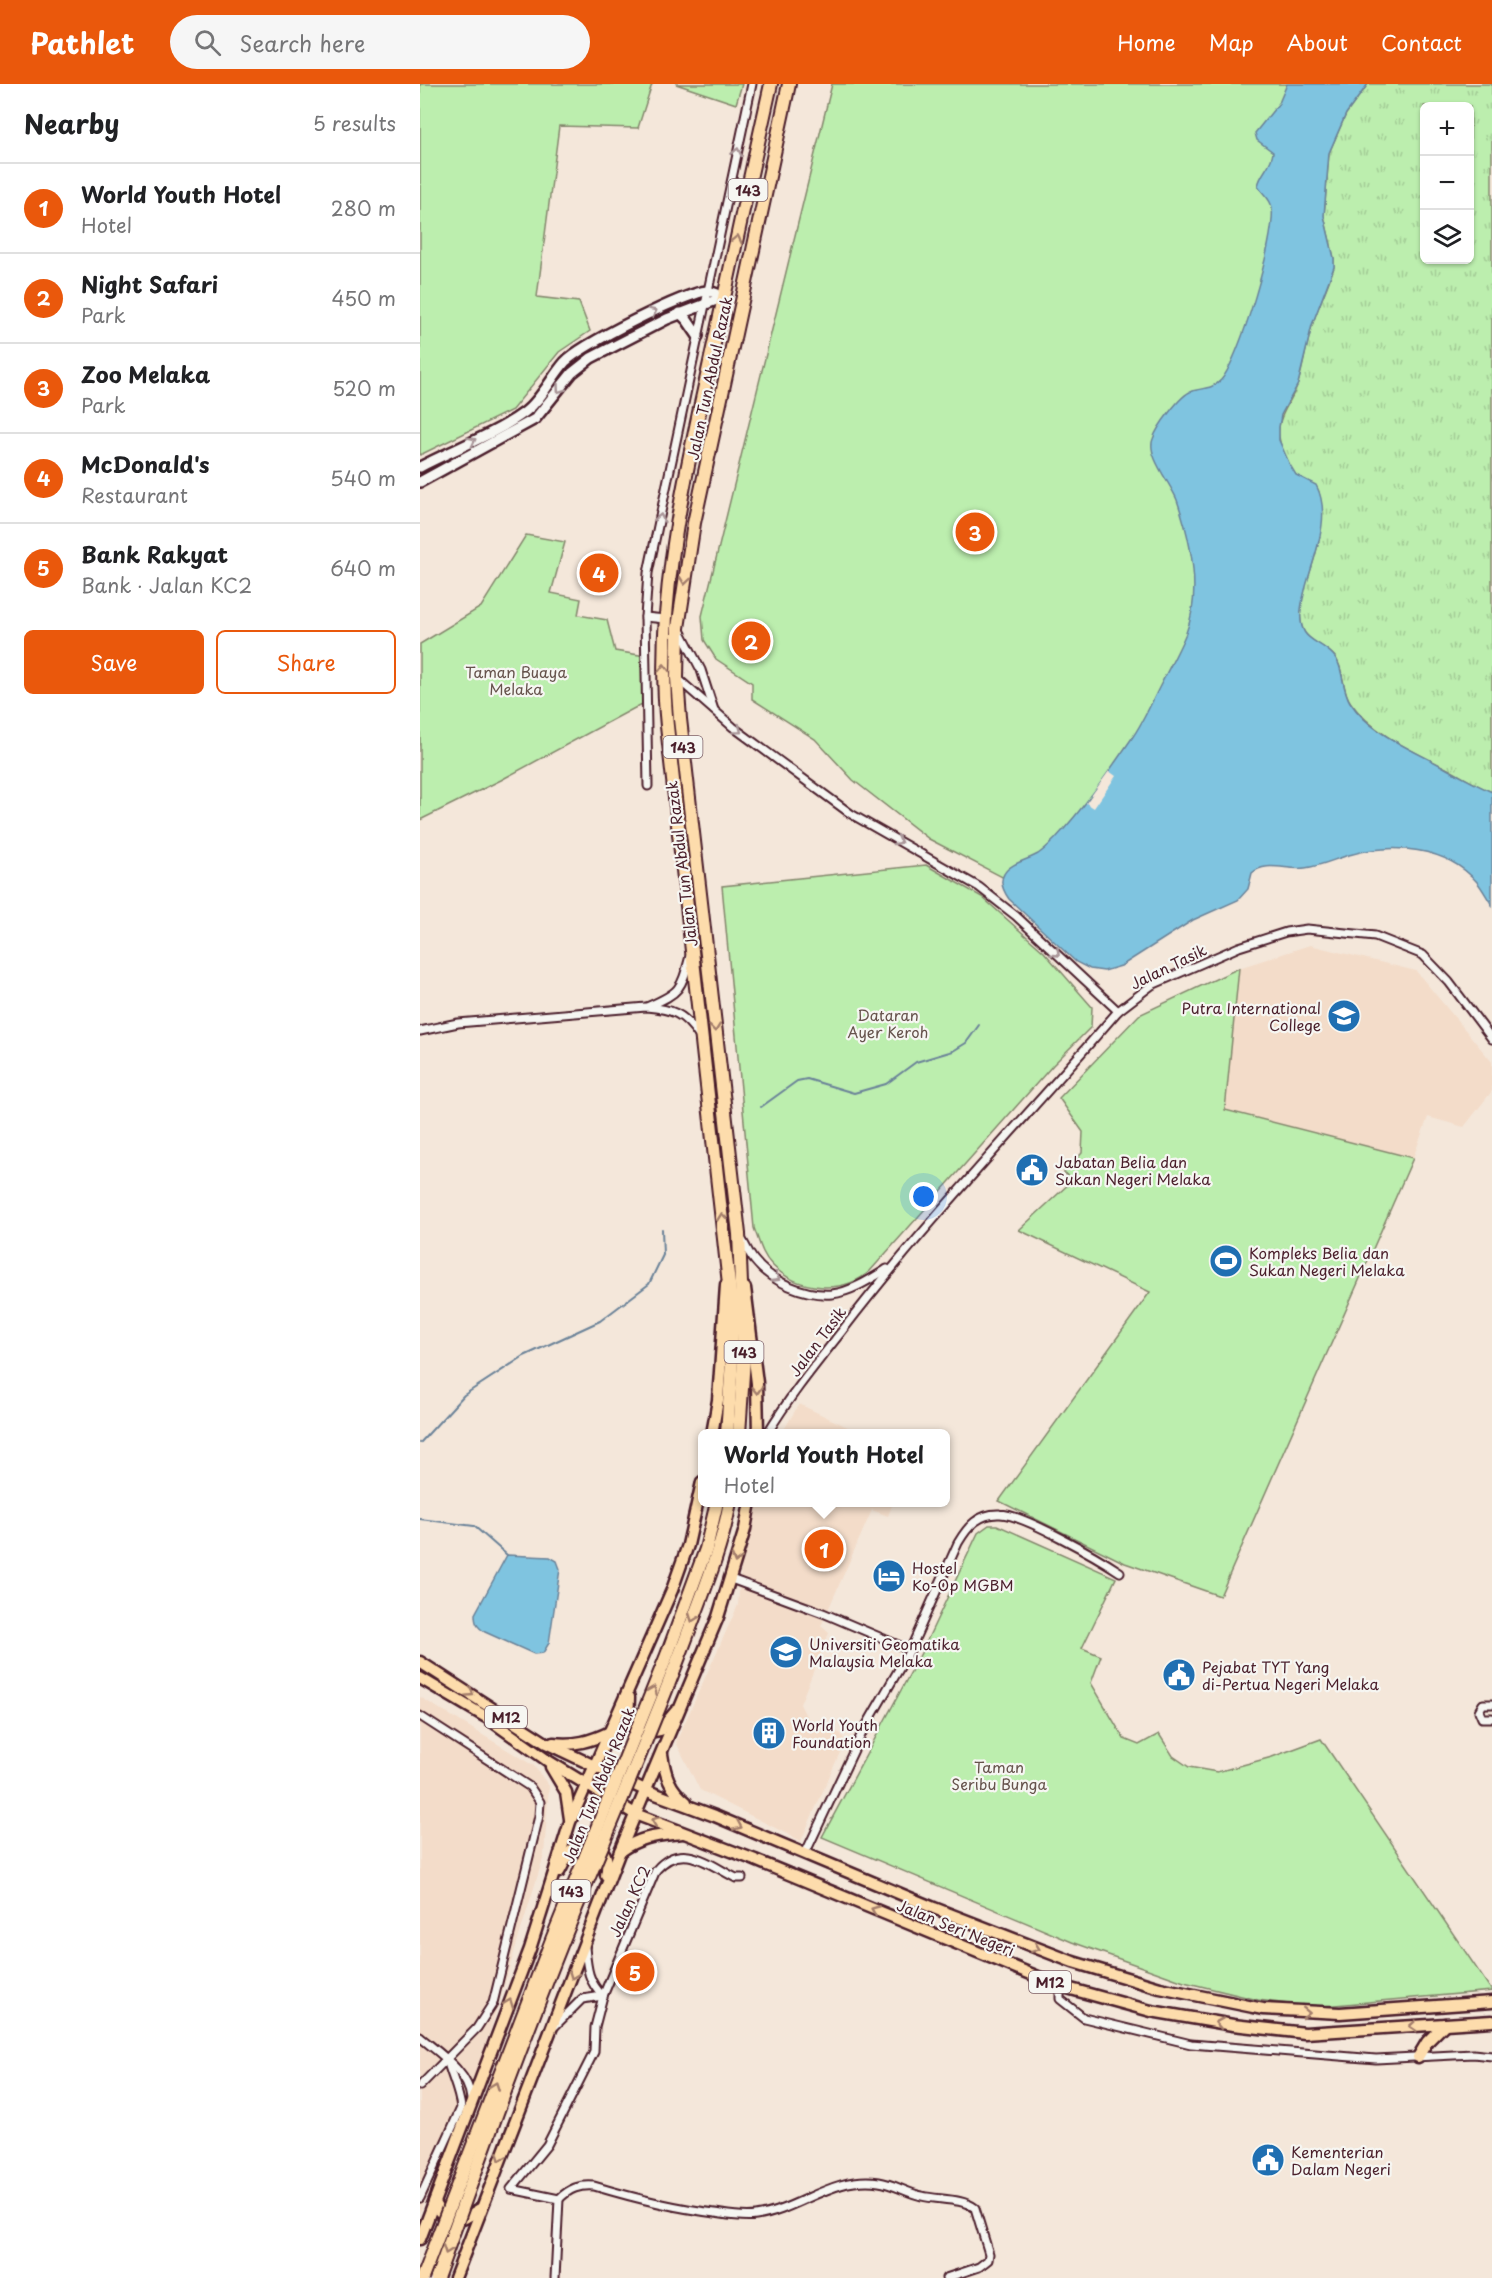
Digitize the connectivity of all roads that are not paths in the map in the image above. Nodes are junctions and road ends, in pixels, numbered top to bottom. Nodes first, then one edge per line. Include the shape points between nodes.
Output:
1 (752, 84) edge
2 (771, 84) edge
3 (789, 84) edge
4 (747, 269) junction
5 (708, 291) junction
6 (724, 297) junction
7 (704, 305) junction
8 (680, 313) junction
9 (735, 325) junction
10 (698, 336) junction
11 (420, 467) edge
12 (420, 482) edge
13 (645, 617) junction
14 (665, 619) junction
15 (678, 628) junction
16 (677, 678) junction
17 (715, 712) junction
18 (648, 786) dead end
19 (692, 949) junction
20 (646, 1006) junction
21 (1118, 1011) junction
22 (420, 1031) edge
23 (1492, 1039) edge
24 (703, 1042) junction
25 (739, 1234) junction
26 (891, 1266) junction
27 (741, 1270) junction
28 (728, 1276) junction
29 (713, 1429) edge
30 (727, 1429) edge
31 (739, 1429) edge
32 (758, 1429) edge
33 (770, 1429) edge
34 (698, 1500) edge
35 (716, 1507) edge
36 (729, 1507) edge
37 (749, 1507) edge
38 (1120, 1572) dead end
39 (731, 1579) junction
40 (910, 1650) junction
41 (420, 1662) edge
42 (420, 1678) edge
43 (630, 1686) junction
44 (684, 1702) junction
45 (1492, 1704) edge
46 (420, 1716) edge
47 (1490, 1719) edge
48 (1492, 1727) edge
49 (610, 1731) junction
50 (546, 1743) junction
51 (662, 1753) junction
52 (548, 1761) junction
53 (595, 1766) junction
54 (585, 1785) junction
55 (645, 1790) junction
56 (692, 1807) junction
57 (635, 1814) junction
58 (570, 1822) junction
59 (685, 1833) junction
60 (620, 1851) junction
61 (805, 1854) junction
62 (742, 1878) dead end
63 (546, 1896) junction
64 (598, 1909) junction
65 (584, 1944) junction
66 (1060, 1986) junction
67 (603, 1996) junction
68 (1492, 2002) edge
69 (1492, 2021) edge
70 (1445, 2024) junction
71 (552, 2029) junction
72 (420, 2037) edge
73 (1492, 2056) edge
74 (1418, 2057) junction
75 (447, 2059) junction
76 (420, 2086) edge
77 (471, 2105) junction
78 (420, 2198) edge
79 (560, 2199) junction
80 (434, 2203) junction
81 (480, 2209) junction
82 (421, 2237) edge
83 (422, 2278) edge
84 (437, 2278) edge
85 (454, 2278) edge
86 (555, 2278) edge
87 (946, 2278) edge

5 -> 1 street
6 -> 2 highway, Jalan Tun Abdul Razak / 143
3 - 4 highway, Jalan Tun Abdul Razak / 143
4 - 6 highway via 738,285
4 - 9 highway, Jalan Tun Abdul Razak / 143
5 - 6 street
5 - 7 street
11 -> 5 street via 525,412 565,363 586,346 669,304
6 - 7 street
6 - 9 highway
6 - 14 highway, Jalan Tun Abdul Razak / 143 via 681,497
7 - 8 street
7 - 10 street
8 - 10 street
8 -> 12 street via 581,364 535,419
9 -> 15 highway, Jalan Tun Abdul Razak / 143 via 694,523
13 -> 10 street via 648,573
13 - 14 street
13 - 18 street
19 -> 14 highway, Jalan Tun Abdul Razak / 143 via 664,695
15 - 16 highway, Jalan Tun Abdul Razak / 143
15 - 17 street via 701,670
16 - 17 street
16 -> 25 highway, Jalan Tun Abdul Razak / 143
17 -> 21 street via 851,814 976,885 1016,916
19 - 20 street via 682,983 675,992
19 - 24 highway, Jalan Tun Abdul Razak / 143
20 - 22 street via 458,1023
20 - 24 street via 677,1013
21 - 23 street, Jalan Tasik via 1152,985 1249,943 1307,929 1375,936 1423,955
21 - 26 street, Jalan Tasik
28 -> 24 highway, Jalan Tun Abdul Razak / 143
25 -> 26 street, Jalan Tasik via 767,1273 813,1293 834,1294 864,1283
25 - 27 highway, Jalan Tun Abdul Razak / 143
26 - 33 street, Jalan Tasik
27 - 31 highway, Jalan Tun Abdul Razak / 143 via 744,1358
27 -> 32 main road via 753,1344
28 - 29 main road
28 - 30 highway, Jalan Tun Abdul Razak / 143 via 732,1350
34 - 43 main road via 676,1578
83 -> 35 highway, Jalan Tun Abdul Razak / 143, bridge via 667,1655 706,1549
36 -> 84 highway, Jalan Tun Abdul Razak / 143, bridge via 707,1581 657,1716 532,2020
37 -> 39 main road
38 - 40 street via 1047,1531 1011,1516 976,1519 958,1543
39 - 40 street
39 - 44 main road
40 - 61 street via 862,1733
41 -> 50 main road, M12
42 - 52 main road, M12 via 486,1717
43 - 44 main road via 628,1724 642,1732 660,1730
43 - 49 main road
44 - 51 main road
45 - 47 street via 1486,1702 1479,1708 1480,1716
46 - 75 street via 530,1787 540,1802 493,2003 477,2028
47 - 48 street
49 - 50 main road via 579,1744
49 - 53 main road
50 - 53 main road, M12
51 - 55 main road
51 - 56 main road via 675,1794
52 - 54 main road, M12
52 - 58 main road via 566,1792
53 - 54 main road
53 - 55 main road, M12
54 - 57 main road, M12
54 - 58 main road
55 - 56 main road, Jalan Seri Negeri / M12
55 - 57 main road
56 -> 61 main road, Jalan Seri Negeri / M12
59 -> 57 main road, Jalan Seri Negeri / M12
57 - 60 main road
58 - 63 main road
59 - 60 main road via 646,1837
66 -> 59 main road, Jalan Seri Negeri / M12
60 - 64 main road
61 -> 68 main road, Jalan Seri Negeri / M12 via 1073,1962 1160,1988 1301,2013
62 - 67 street, Jalan KC2 via 689,1854 662,1863
63 - 64 main road via 571,1851 583,1845 596,1845 606,1853 609,1864
77 -> 63 main road
64 - 65 main road
65 - 67 street via 589,1978
65 -> 71 main road
70 -> 66 main road, Jalan Seri Negeri / M12 via 1305,2033 1151,2011
66 - 74 street via 1060,1999 1084,2018 1191,2044 1376,2059
67 - 71 street via 582,1999
67 - 79 street, Jalan KC2 via 594,2052 547,2145 511,2189
69 - 70 main road, Jalan Seri Negeri / M12
70 - 74 main road
71 -> 81 main road
72 - 75 street
73 - 74 street
75 - 76 street
75 - 77 street via 467,2086
75 - 78 street via 461,2108
77 - 80 main road
79 - 86 street
79 - 87 street via 583,2185 661,2205 755,2216 840,2184 879,2182 975,2208 988,2260
80 - 81 main road via 450,2222 461,2221
80 - 82 main road
81 - 85 main road

